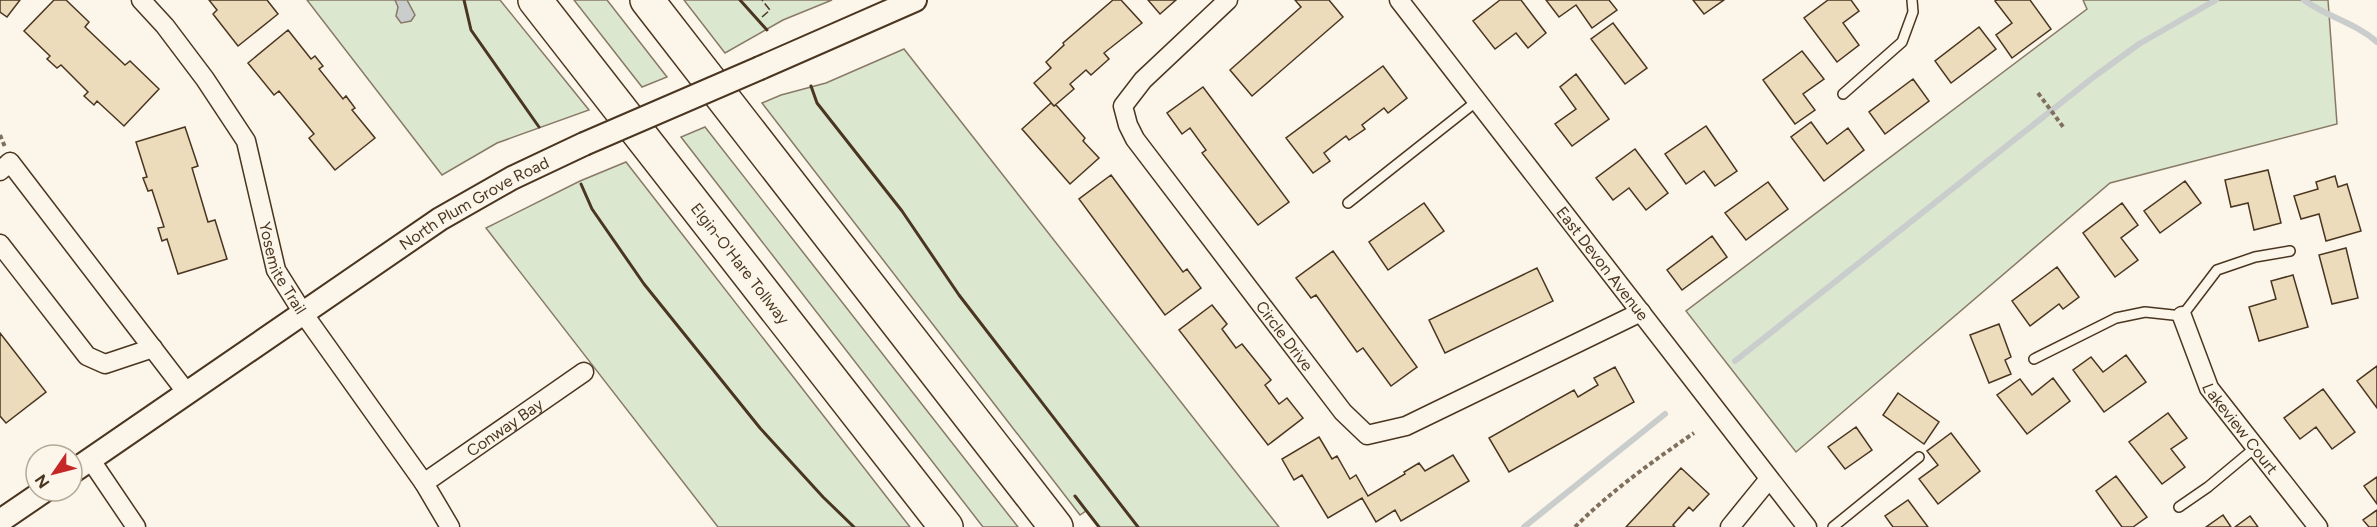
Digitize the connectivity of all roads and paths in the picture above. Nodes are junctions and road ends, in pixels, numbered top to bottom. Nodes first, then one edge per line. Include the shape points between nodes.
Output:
1 (141, 0) edge
2 (535, 0) edge
3 (646, 0) edge
4 (915, 0) edge
5 (1228, 0) edge
6 (1399, 0) edge
7 (1912, 0) edge
8 (2038, 93) dead end
9 (1843, 94) dead end
10 (1477, 100) junction
11 (2064, 128) dead end
12 (0, 171) edge
13 (1348, 203) dead end
14 (0, 244) edge
15 (2290, 251) dead end
16 (1641, 312) junction
17 (303, 313) junction
18 (2182, 316) junction
19 (153, 348) junction
20 (2034, 359) dead end
21 (584, 372) dead end
22 (187, 393) junction
23 (1694, 433) dead end
24 (2256, 447) junction
25 (1919, 457) dead end
26 (84, 464) edge
27 (84, 469) edge
28 (1769, 479) junction
29 (424, 483) junction
30 (26, 503) edge
31 (2178, 507) dead end
32 (0, 521) edge
33 (136, 527) edge
34 (450, 527) edge
35 (946, 527) edge
36 (1056, 527) edge
37 (1575, 527) edge
38 (1730, 527) edge
39 (1807, 527) edge
40 (1833, 527) edge
41 (2318, 527) edge

1 - 17 street, Yosemite Trail via 199,70 246,141 276,270
2 - 35 highway, Elgin-O'Hare Tollway
3 - 36 highway
4 - 17 street, North Plum Grove Road, bridge via 513,178 440,219
5 - 16 street, Circle Drive via 1143,80 1124,106 1128,125 1343,412 1367,435 1406,426
6 - 10 street, East Devon Avenue
7 - 9 lane via 1913,12 1902,42
8 - 11 path
10 - 13 lane
10 - 16 street, East Devon Avenue
12 - 19 street via 10,162
14 - 19 street via 87,356 105,364
15 - 18 lane via 2255,257 2217,270
16 - 28 street, East Devon Avenue
17 - 22 street, North Plum Grove Road
17 - 29 street, Yosemite Trail
18 - 20 lane via 2145,312 2116,318
18 - 24 street, Lakeview Court via 2209,388
19 - 22 street
21 - 29 street, Conway Bay
22 - 26 street, North Plum Grove Road
23 - 37 path via 1657,458
24 - 31 lane via 2232,470
24 - 41 street, Lakeview Court
25 - 40 lane
27 - 33 street
28 - 38 street
28 - 39 street, East Devon Avenue
29 - 34 street, Yosemite Trail
30 - 32 street

